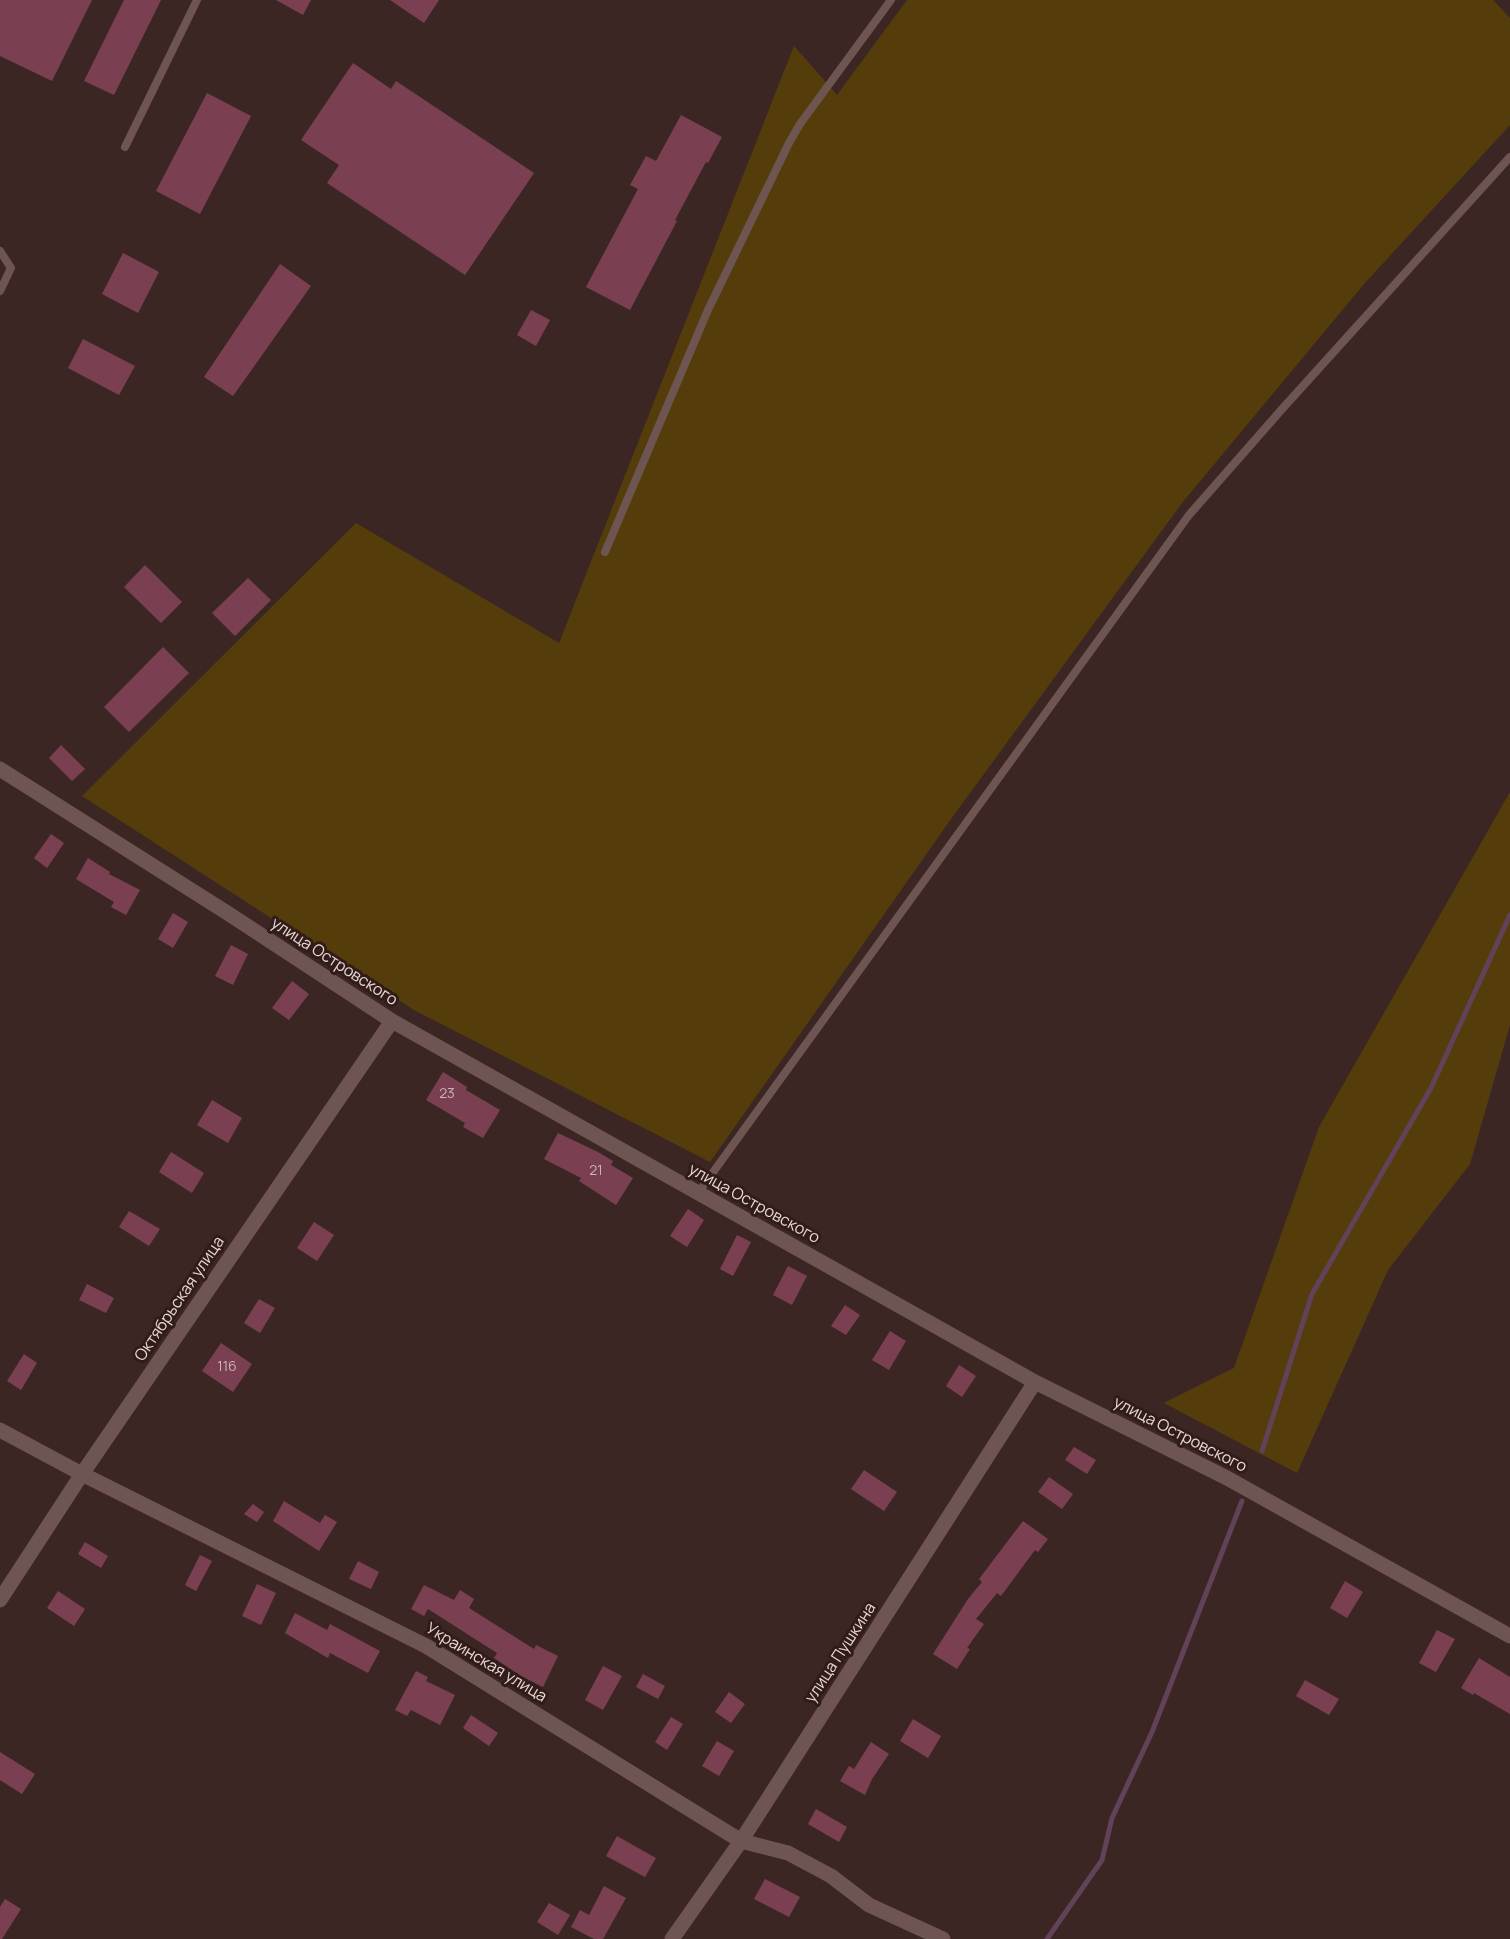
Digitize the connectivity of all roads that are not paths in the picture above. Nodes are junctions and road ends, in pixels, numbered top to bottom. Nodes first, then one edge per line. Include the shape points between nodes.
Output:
1 (197, 0) edge
2 (891, 0) edge
3 (125, 147) dead end
4 (1510, 157) edge
5 (0, 251) edge
6 (0, 291) edge
7 (605, 552) dead end
8 (0, 768) edge
9 (392, 1021) junction
10 (698, 1193) junction
11 (1035, 1382) junction
12 (0, 1430) edge
13 (82, 1474) junction
14 (0, 1600) edge
15 (1510, 1636) edge
16 (741, 1841) junction
17 (672, 1939) edge
18 (943, 1939) edge

1 - 3 lane
2 - 7 lane via 789,143 708,310
4 - 10 lane via 1189,515
5 - 6 lane via 10,268
8 - 9 street, улица Островского
9 - 10 street, улица Островского
9 - 13 street, Октябрьская улица
10 - 11 street, улица Островского
11 - 15 street, улица Островского via 1227,1478
11 - 16 street, улица Пушкина
12 - 13 street, Украинская улица
13 - 14 street, Октябрьская улица
13 - 16 street, Украинская улица via 426,1646
16 - 17 street, улица Пушкина
16 - 18 street, Украинская улица via 788,1853 831,1876 869,1905

